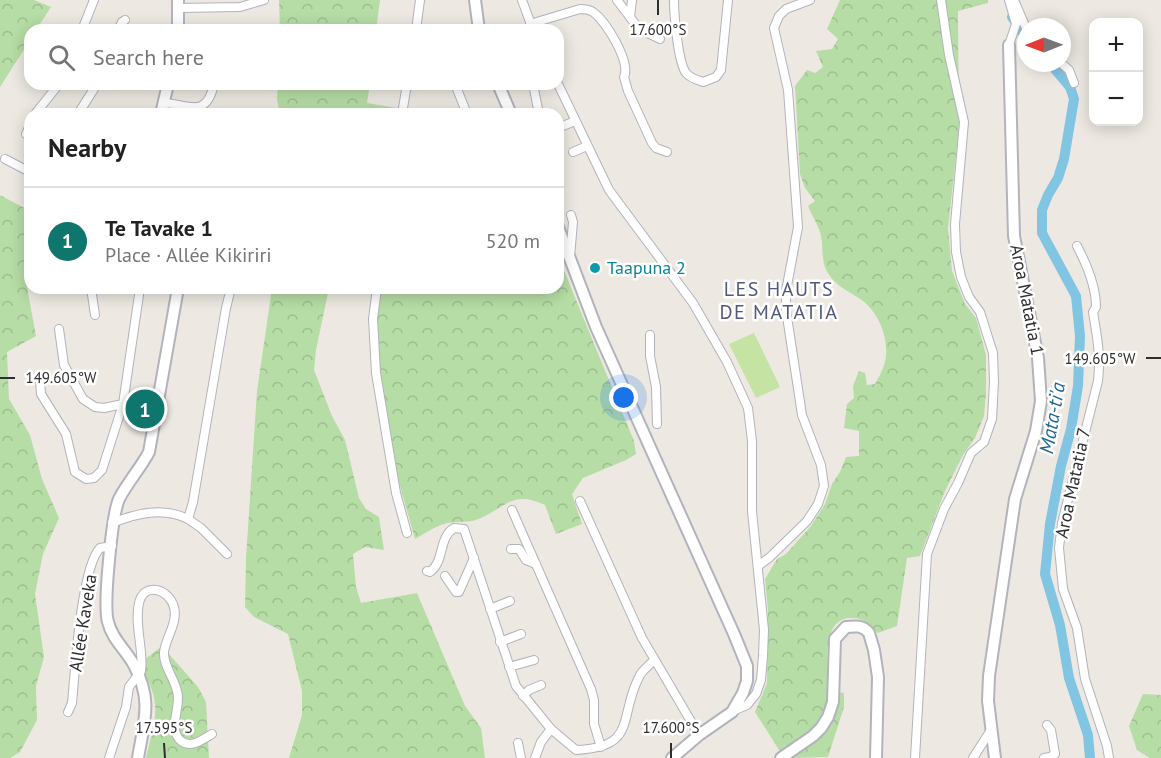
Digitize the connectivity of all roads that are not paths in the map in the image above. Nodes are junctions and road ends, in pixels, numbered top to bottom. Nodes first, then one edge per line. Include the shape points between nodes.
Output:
1 (94, 0) edge
2 (264, 0) edge
3 (420, 0) edge
4 (476, 0) edge
5 (522, 0) edge
6 (617, 0) edge
7 (632, 0) edge
8 (674, 0) edge
9 (728, 0) edge
10 (810, 0) edge
11 (941, 0) edge
12 (1009, 0) edge
13 (1014, 0) edge
14 (178, 4) edge
15 (630, 17) junction
16 (1022, 18) edge
17 (125, 20) dead end
18 (84, 24) edge
19 (121, 24) edge
20 (178, 24) edge
21 (417, 24) edge
22 (479, 24) edge
23 (530, 24) edge
24 (539, 24) edge
25 (660, 39) dead end
26 (1011, 40) joint
27 (1070, 72) edge
28 (1074, 83) dead end
29 (54, 90) edge
30 (93, 90) edge
31 (167, 90) edge
32 (212, 90) edge
33 (406, 90) edge
34 (457, 90) edge
35 (501, 90) edge
36 (533, 90) edge
37 (561, 90) edge
38 (164, 103) junction
39 (40, 108) edge
40 (82, 108) edge
41 (163, 108) edge
42 (187, 108) edge
43 (196, 108) edge
44 (403, 108) edge
45 (464, 108) edge
46 (508, 108) edge
47 (537, 108) edge
48 (575, 121) junction
49 (564, 126) edge
50 (587, 146) junction
51 (573, 152) dead end
52 (667, 152) dead end
53 (5, 159) dead end
54 (24, 169) edge
55 (571, 215) dead end
56 (564, 242) edge
57 (1077, 246) dead end
58 (570, 258) junction
59 (92, 294) edge
60 (139, 294) edge
61 (177, 294) edge
62 (230, 294) edge
63 (376, 294) edge
64 (95, 315) dead end
65 (59, 329) dead end
66 (650, 336) dead end
67 (40, 381) dead end
68 (123, 404) junction
69 (657, 424) dead end
70 (580, 501) dead end
71 (512, 510) dead end
72 (188, 519) junction
73 (112, 523) junction
74 (407, 532) dead end
75 (111, 546) junction
76 (511, 549) dead end
77 (227, 554) dead end
78 (474, 558) junction
79 (536, 564) junction
80 (758, 566) junction
81 (427, 571) dead end
82 (445, 576) dead end
83 (510, 601) dead end
84 (490, 609) junction
85 (521, 634) dead end
86 (500, 642) junction
87 (534, 660) dead end
88 (654, 660) junction
89 (509, 668) junction
90 (139, 676) junction
91 (541, 685) dead end
92 (523, 696) junction
93 (732, 711) junction
94 (68, 712) dead end
95 (1047, 725) dead end
96 (551, 729) junction
97 (991, 730) junction
98 (212, 734) dead end
99 (699, 735) junction
100 (518, 743) dead end
101 (602, 747) junction
102 (577, 754) edge
103 (916, 756) edge
104 (109, 758) edge
105 (138, 758) edge
106 (521, 758) edge
107 (535, 758) edge
108 (672, 758) edge
109 (781, 758) edge
110 (876, 758) edge
111 (973, 758) edge
112 (995, 758) edge
113 (1044, 758) edge
114 (1109, 758) edge

1 - 18 street
2 - 14 street via 240,7
3 - 21 street
4 - 22 main road
5 - 23 street
6 - 15 street
7 - 15 street
8 - 9 street via 684,68 692,78 703,82 717,77 721,70
10 - 80 street via 786,9 774,28 788,90 798,227 786,291 786,313 802,412 821,465 824,486 807,521
11 - 103 street via 964,122 956,252 961,277 980,312 993,353 994,382 992,419 984,442 971,453 927,554
12 - 26 street via 1015,19
13 - 16 street
14 - 20 main road
15 - 25 street via 639,29
17 - 19 street
24 - 52 street via 580,9 593,11 603,21 626,63 628,91 652,142
26 - 97 main road, Aroa Matatia 1 via 1014,236 1038,358 1041,394 1036,431 1012,513 987,695
27 - 28 street
29 - 39 street
30 - 40 street
31 - 38 main road
32 - 43 street via 210,98
33 - 44 street
34 - 45 street
35 - 46 main road
36 - 47 street
37 - 48 street
38 - 41 main road
38 - 42 street
48 - 49 street
48 - 50 street
50 - 51 street
50 - 80 street via 609,190 701,316 746,402 752,432 751,492
53 - 54 street
55 - 58 street
56 - 58 main road
57 - 114 street, Aroa Matatia 7 via 1095,291 1093,312 1100,352 1098,381 1059,548 1063,589 1077,628 1085,679
58 - 93 main road via 599,334 744,656 746,687
59 - 64 street
60 - 68 street
61 - 73 main road via 148,453 120,498
62 - 72 street
63 - 74 street via 373,327 376,373 396,493
65 - 68 street via 64,365 82,399 104,408
66 - 69 street
67 - 68 street via 41,394 66,434 75,472 86,479 94,478 102,470
70 - 88 street
71 - 79 street
72 - 73 street via 150,512
72 - 77 street
73 - 75 main road
75 - 90 main road via 108,621
75 - 94 street, Allée Kaveka via 100,548 93,558
76 - 79 street via 519,549 526,560
78 - 81 street via 464,529 454,528 445,535 436,566
78 - 82 street via 459,592
78 - 84 street
79 - 101 street via 591,689 594,724
80 - 93 street via 764,630 761,680 752,701
83 - 84 street
84 - 86 street
85 - 86 street
86 - 89 street
87 - 89 street
88 - 99 street
88 - 101 street via 639,677 619,736
89 - 92 street
90 - 98 street via 140,600 146,591 159,590 170,598 174,614 164,652 178,692 175,730 180,741 190,745
90 - 104 street via 129,687
90 - 105 main road via 147,717
91 - 92 street
92 - 96 street
93 - 99 main road
95 - 113 street via 1054,754
96 - 102 street
96 - 107 street
97 - 111 street
97 - 112 main road, Aroa Matatia 1
99 - 108 main road
100 - 106 street
101 - 102 street
109 - 110 main road via 824,724 833,702 835,639 846,627 857,626 869,633 878,670

